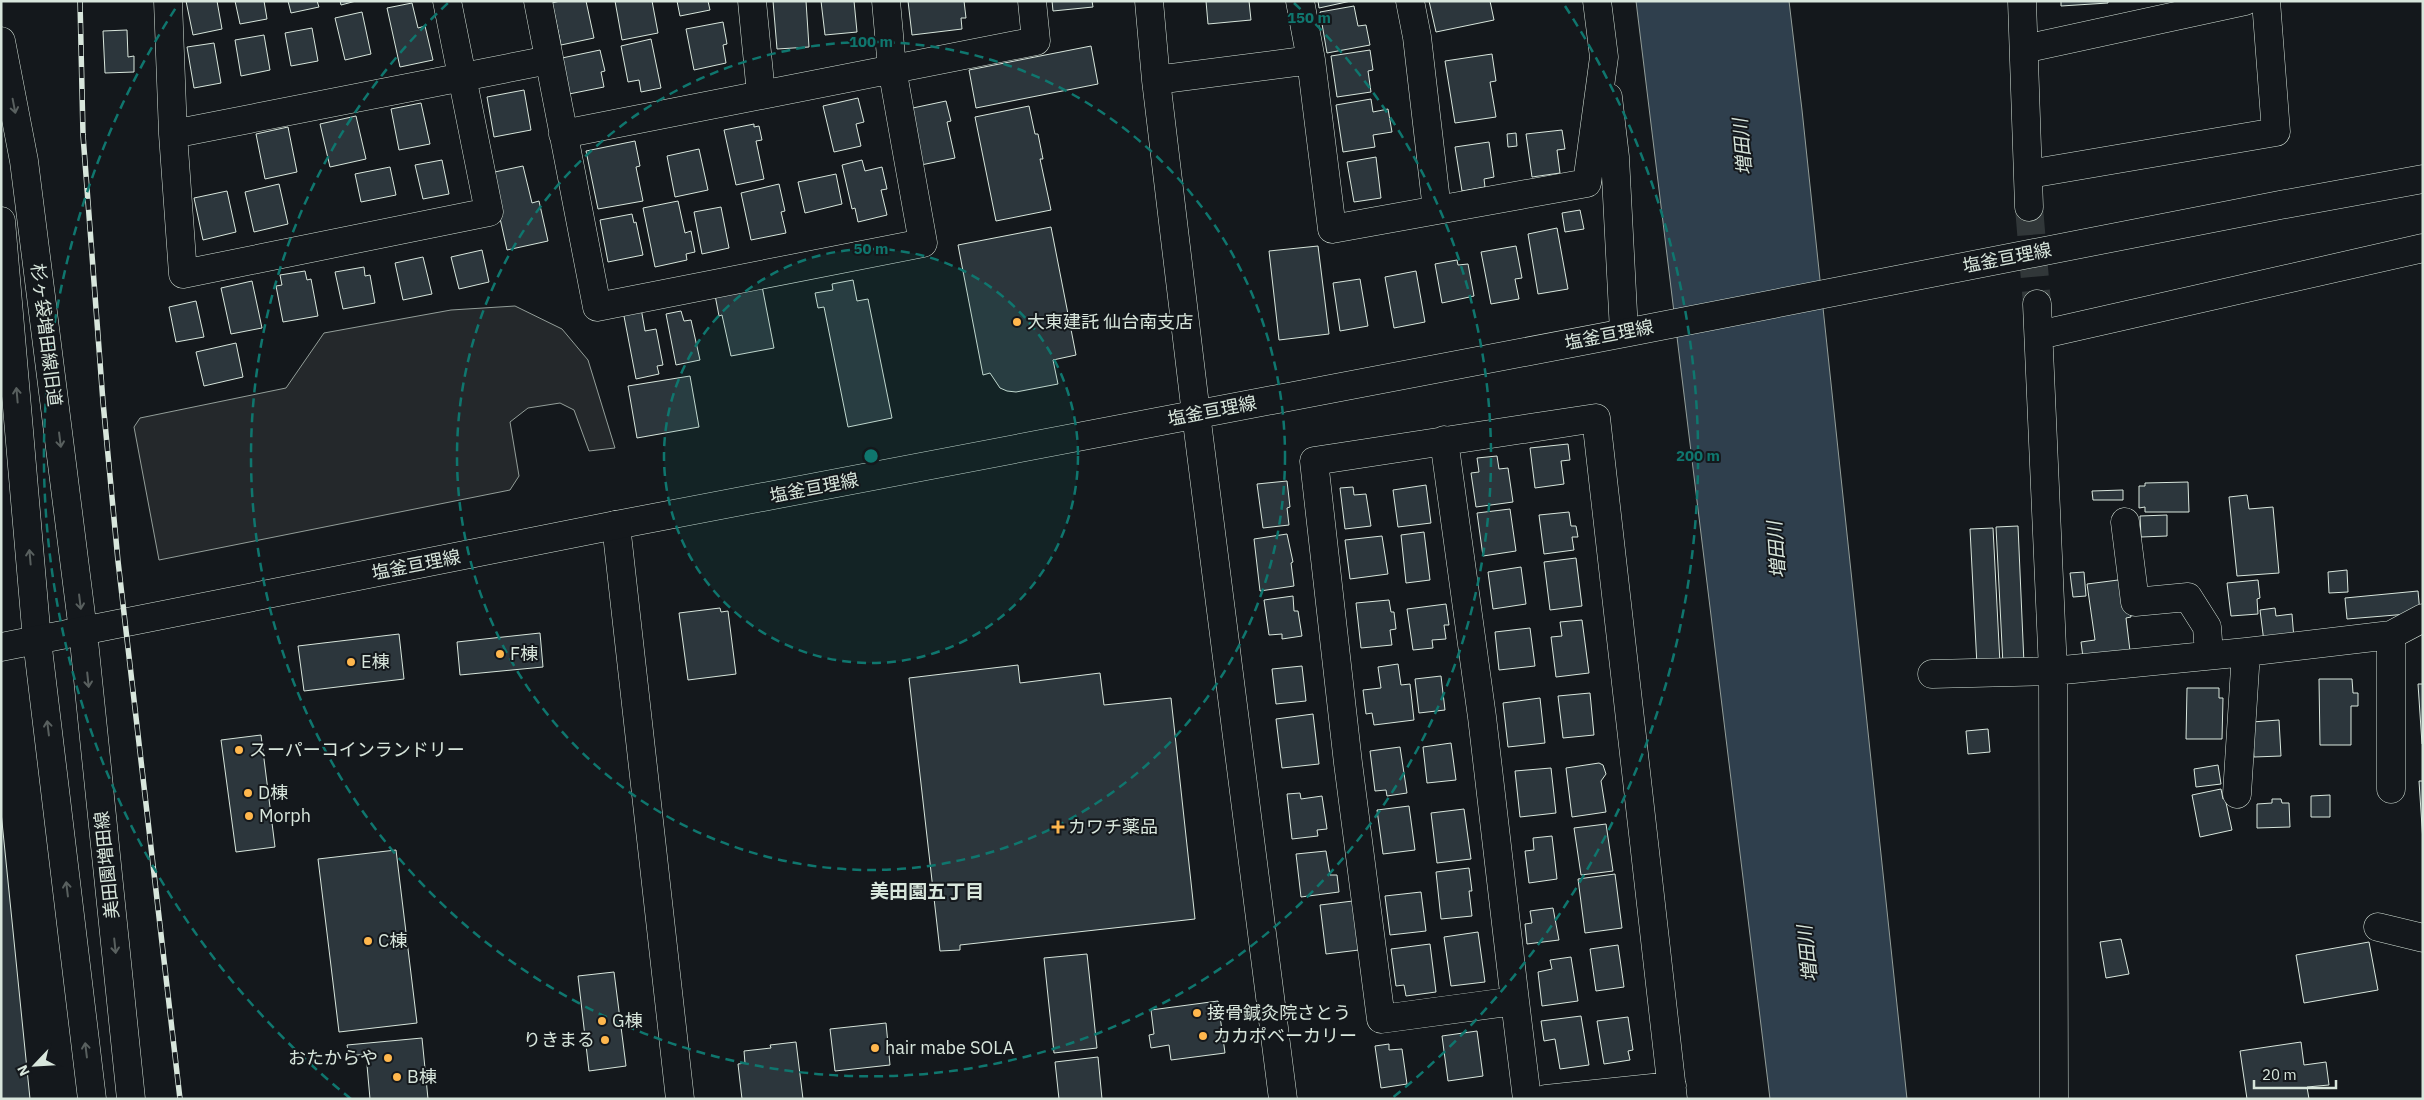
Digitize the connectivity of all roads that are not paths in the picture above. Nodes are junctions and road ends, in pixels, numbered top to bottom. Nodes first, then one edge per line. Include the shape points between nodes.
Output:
1 (168, 1) edge
2 (447, 1) edge
3 (538, 1) edge
4 (752, 1) edge
5 (886, 1) edge
6 (1032, 1) edge
7 (1149, 1) edge
8 (1300, 1) edge
9 (1410, 1) edge
10 (1597, 1) edge
11 (2022, 1) edge
12 (2245, 1) edge
13 (2266, 1) edge
14 (1, 41) edge
15 (2024, 49) junction
16 (1604, 56) junction
17 (549, 60) junction
18 (1311, 60) junction
19 (892, 68) junction
20 (463, 78) junction
21 (1156, 80) junction
22 (760, 94) junction
23 (173, 134) junction
24 (563, 134) junction
25 (2029, 174) junction
26 (2423, 179) edge
27 (2029, 207) tunnel mouth
28 (1438, 210) junction
29 (1, 221) edge
30 (2423, 248) edge
31 (2037, 304) tunnel mouth
32 (1629, 331) junction
33 (2039, 335) junction
34 (1196, 414) junction
35 (1444, 440) junction
36 (2125, 522) dead end
37 (616, 525) junction
38 (2423, 618) edge
39 (83, 631) junction
40 (2391, 635) junction
41 (37, 640) junction
42 (1, 647) edge
43 (2246, 652) junction
44 (2209, 654) junction
45 (2053, 671) junction
46 (1932, 674) dead end
47 (2391, 789) dead end
48 (2237, 794) dead end
49 (2378, 927) dead end
50 (2423, 938) edge
51 (1515, 1000) junction
52 (1672, 1092) edge
53 (92, 1099) edge
54 (131, 1099) edge
55 (680, 1099) edge
56 (1283, 1099) edge
57 (1528, 1099) edge
58 (1546, 1099) edge
59 (2054, 1099) edge

1 - 23 street
2 - 20 street
3 - 17 street
4 - 22 street
5 - 19 street
6 - 19 street via 1036,41
7 - 21 street
8 - 18 street
9 - 28 street
10 - 16 street
11 - 15 street
12 - 15 street
13 - 25 street via 2276,132
14 -> 39 street, 杉ヶ袋増田線旧道 via 24,161
15 - 25 street
16 - 28 street via 1586,183
16 - 32 street
17 - 20 street
17 - 24 street
18 - 21 street
18 - 28 street via 1332,228
19 - 22 street
19 - 24 street via 924,242 597,307
20 - 23 street
20 - 23 street via 489,212 183,274
21 - 34 street
22 - 24 street
25 - 27 street
26 - 32 street, 塩釜亘理線
41 -> 29 street, 杉ヶ袋増田線旧道
30 - 33 street
31 - 33 street
32 - 34 street, 塩釜亘理線
33 - 45 street
34 - 37 street, 塩釜亘理線
34 - 56 street
35 - 51 street
35 - 51 street via 1314,461 1357,832 1381,1019
35 - 52 street via 1596,418
36 - 44 street via 2134,602 2188,597 2207,627
37 - 39 street, 塩釜亘理線
37 - 55 street
38 - 40 street
39 - 41 street, 塩釜亘理線
39 -> 54 street, 美田園増田線
40 - 43 street
40 - 47 street
41 - 42 street, 塩釜亘理線
53 -> 41 street
43 - 44 street
43 - 48 street
44 - 45 street
45 - 46 street
45 - 59 street
49 - 50 street
51 - 57 street
52 - 58 street

